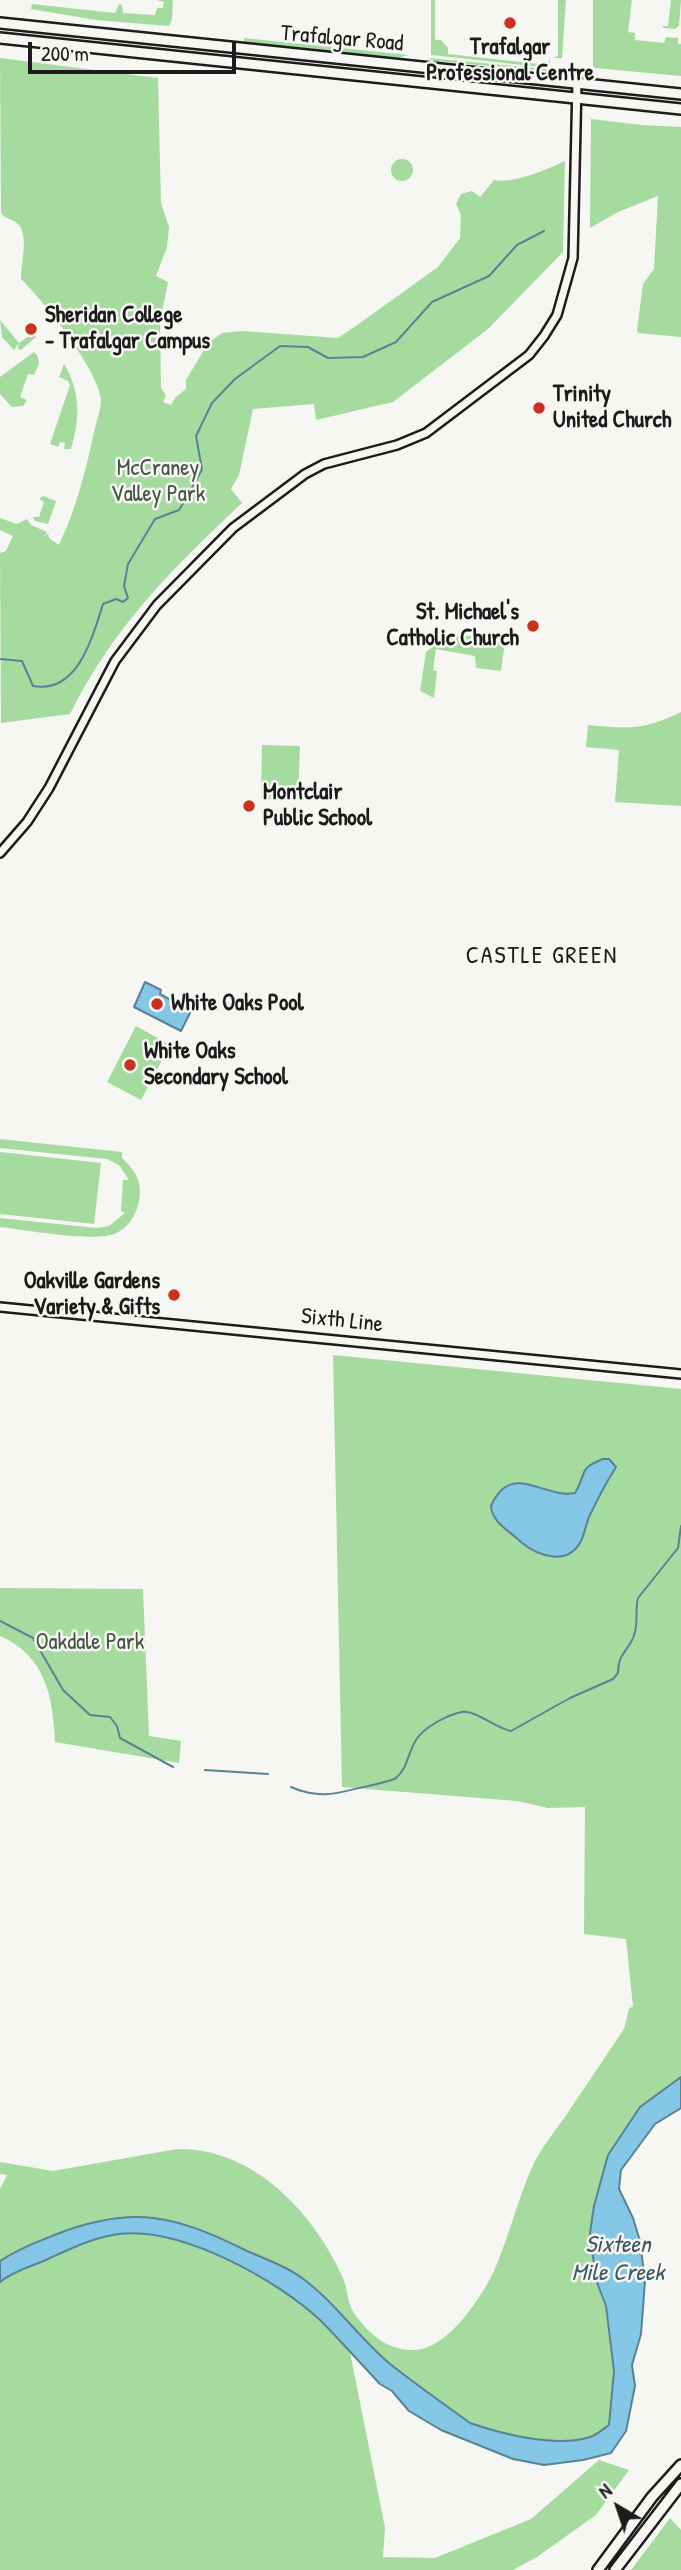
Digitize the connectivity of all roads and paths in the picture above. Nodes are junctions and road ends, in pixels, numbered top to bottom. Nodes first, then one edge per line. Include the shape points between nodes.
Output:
1 (0, 23) edge
2 (0, 38) edge
3 (577, 82) junction
4 (681, 94) edge
5 (577, 97) junction
6 (681, 109) edge
7 (0, 853) edge
8 (0, 1307) edge
9 (681, 1374) edge
10 (681, 2465) edge
11 (681, 2484) edge
12 (598, 2570) edge
13 (615, 2570) edge

1 - 3 main road, Trafalgar Road
2 - 5 main road, Trafalgar Road
3 - 4 main road, Trafalgar Road
3 - 5 street
5 - 6 main road, Trafalgar Road
5 - 7 street via 573,258 557,315 544,336 529,355 426,433 324,464 233,528 158,605 115,661 49,788
8 - 9 street, Sixth Line
10 - 12 main road
11 - 13 main road

